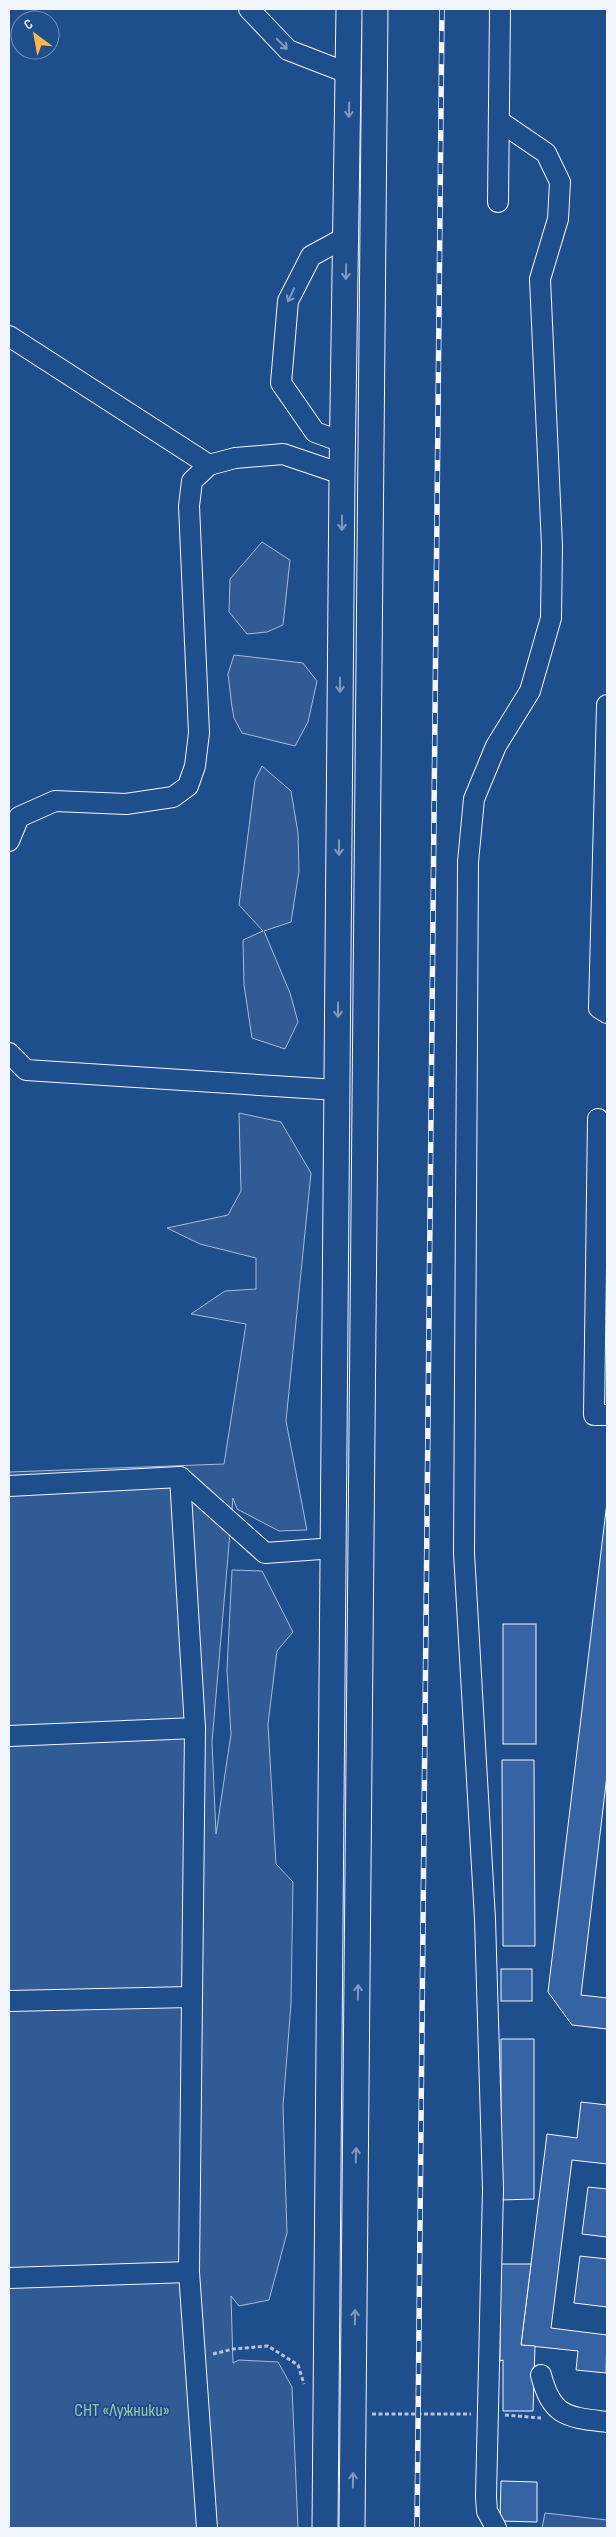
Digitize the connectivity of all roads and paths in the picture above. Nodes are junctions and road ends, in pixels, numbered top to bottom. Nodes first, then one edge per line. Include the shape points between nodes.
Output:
1 (249, 9) edge
2 (349, 9) edge
3 (375, 9) edge
4 (500, 9) edge
5 (350, 74) junction
6 (499, 121) junction
7 (498, 202) dead end
8 (346, 237) junction
9 (9, 336) edge
10 (342, 442) junction
11 (209, 465) junction
12 (342, 474) junction
13 (607, 705) edge
14 (9, 841) edge
15 (607, 1014) edge
16 (9, 1054) edge
17 (337, 1090) junction
18 (607, 1137) edge
19 (607, 1415) edge
20 (180, 1477) junction
21 (9, 1486) edge
22 (335, 1548) junction
23 (195, 1728) junction
24 (9, 1736) edge
25 (191, 1997) junction
26 (9, 2001) edge
27 (189, 2272) junction
28 (9, 2278) edge
29 (195, 2359) junction
30 (540, 2375) dead end
31 (306, 2391) dead end
32 (354, 2414) junction
33 (488, 2414) junction
34 (576, 2419) junction
35 (607, 2422) edge
36 (207, 2528) edge
37 (325, 2528) edge
38 (352, 2528) edge
39 (496, 2528) edge

1 -> 5 street via 288,50
2 - 5 main road
32 -> 3 main road
4 - 6 street
5 -> 8 main road
6 - 7 street
6 - 33 street via 546,153 560,182 558,219 540,279 552,546 551,618 530,691 496,746 474,799 468,862 464,1553 485,1919 493,2179
8 -> 10 main road
8 -> 10 street via 311,256 288,300 281,383 314,432
9 - 11 street
10 - 12 main road
11 - 12 street via 235,458 283,454
11 - 14 street via 192,481 189,506 199,733 195,766 188,786 173,797 126,804 55,801 19,817
12 -> 17 main road
13 - 15 street via 599,1008
16 - 17 street via 26,1070
17 - 22 main road
18 - 19 street via 598,1119 594,1414
20 - 21 street
20 - 22 street via 265,1553
20 - 23 street
22 - 37 main road
23 - 24 street
23 - 25 street
25 - 26 street
25 - 27 street
27 - 28 street
27 - 29 street
29 - 31 path via 233,2349 268,2346 298,2365
29 - 36 street
30 - 34 street via 546,2394 558,2411
32 - 33 path
38 -> 32 main road
33 - 34 path
33 - 39 street via 487,2512
34 - 35 street

